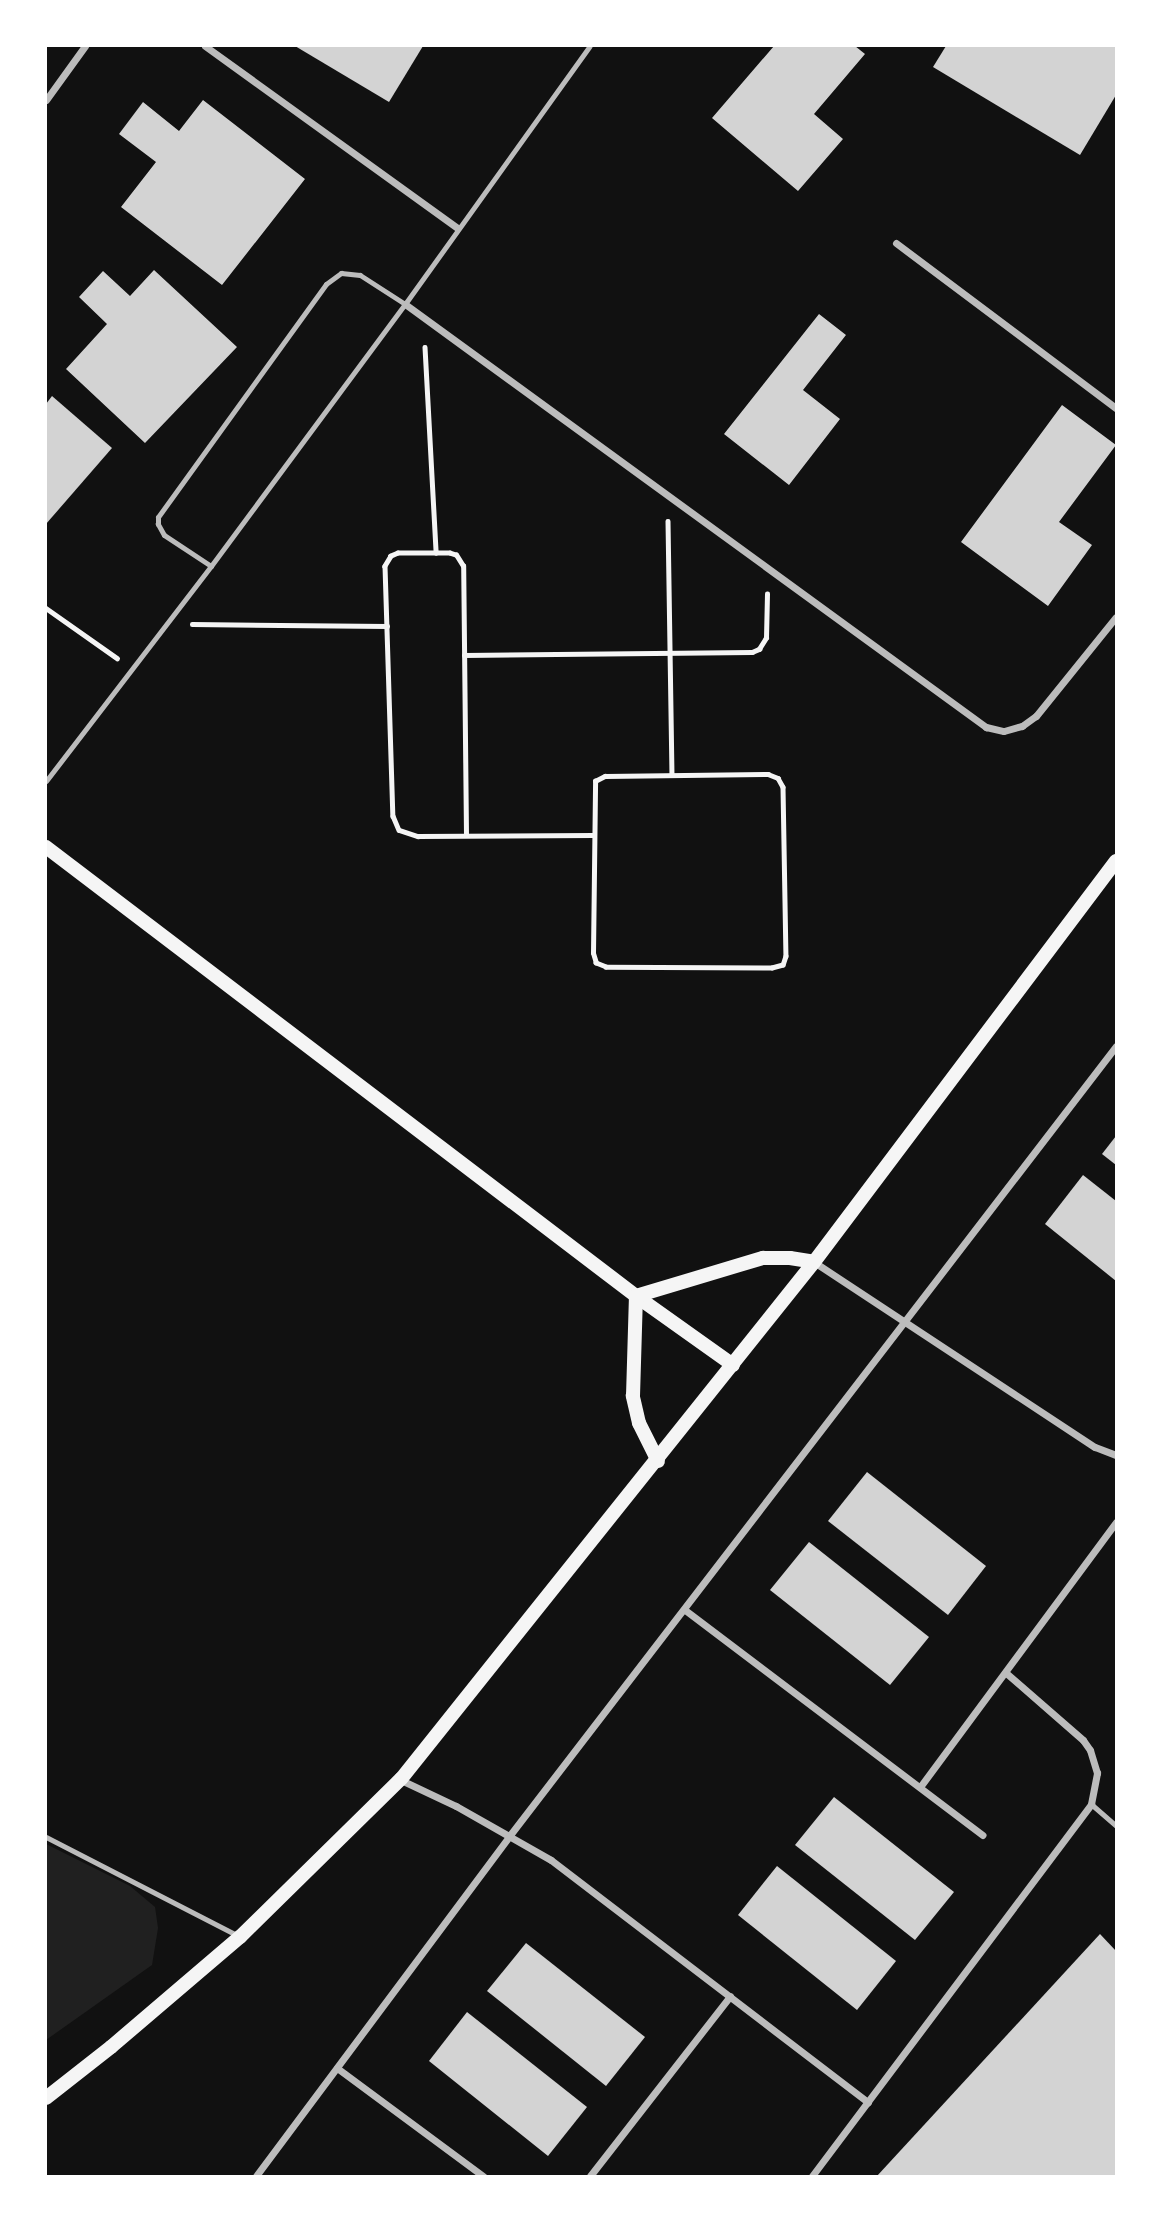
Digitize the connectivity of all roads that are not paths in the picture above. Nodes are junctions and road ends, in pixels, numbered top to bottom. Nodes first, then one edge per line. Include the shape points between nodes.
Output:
1 (85, 46) edge
2 (205, 46) edge
3 (590, 46) edge
4 (46, 100) edge
5 (457, 228) junction
6 (895, 243) dead end
7 (405, 304) junction
8 (1116, 408) edge
9 (211, 566) junction
10 (1116, 617) edge
11 (46, 781) edge
12 (46, 847) edge
13 (1116, 861) edge
14 (1116, 1046) edge
15 (814, 1262) junction
16 (636, 1296) junction
17 (905, 1323) junction
18 (733, 1365) junction
19 (1116, 1455) edge
20 (657, 1461) junction
21 (1116, 1522) edge
22 (685, 1610) junction
23 (1005, 1672) junction
24 (401, 1779) junction
25 (919, 1787) junction
26 (1091, 1804) junction
27 (1116, 1826) edge
28 (510, 1835) junction
29 (982, 1835) dead end
30 (46, 1837) edge
31 (240, 1937) junction
32 (730, 1996) junction
33 (337, 2068) junction
34 (46, 2098) edge
35 (869, 2102) junction
36 (256, 2176) edge
37 (483, 2176) edge
38 (590, 2176) edge
39 (811, 2176) edge

1 - 4 street
2 - 5 street
3 - 5 lane
5 - 7 lane
6 - 8 street
7 - 9 lane
7 - 9 lane via 360,275 341,274 326,284 159,517 164,535
7 - 10 street via 986,727 1004,731 1037,716
9 - 11 lane
12 - 16 main road
13 - 15 main road
14 - 17 street
15 - 16 main road via 763,1258
15 - 17 street
15 - 18 main road
16 - 18 main road
16 - 20 main road via 634,1396 639,1423
17 - 19 street via 1095,1447
17 - 22 street
18 - 20 main road
20 - 24 main road
21 - 23 street
22 - 25 street
22 - 28 street
23 - 25 street
23 - 26 street via 1090,1750 1097,1773
24 - 28 street
24 - 31 main road
25 - 29 street
26 - 27 lane
26 - 35 street
28 - 32 street via 551,1860
28 - 33 street
30 - 31 lane
31 - 34 main road
32 - 35 street
32 - 38 street
33 - 36 street
33 - 37 street
35 - 39 street

